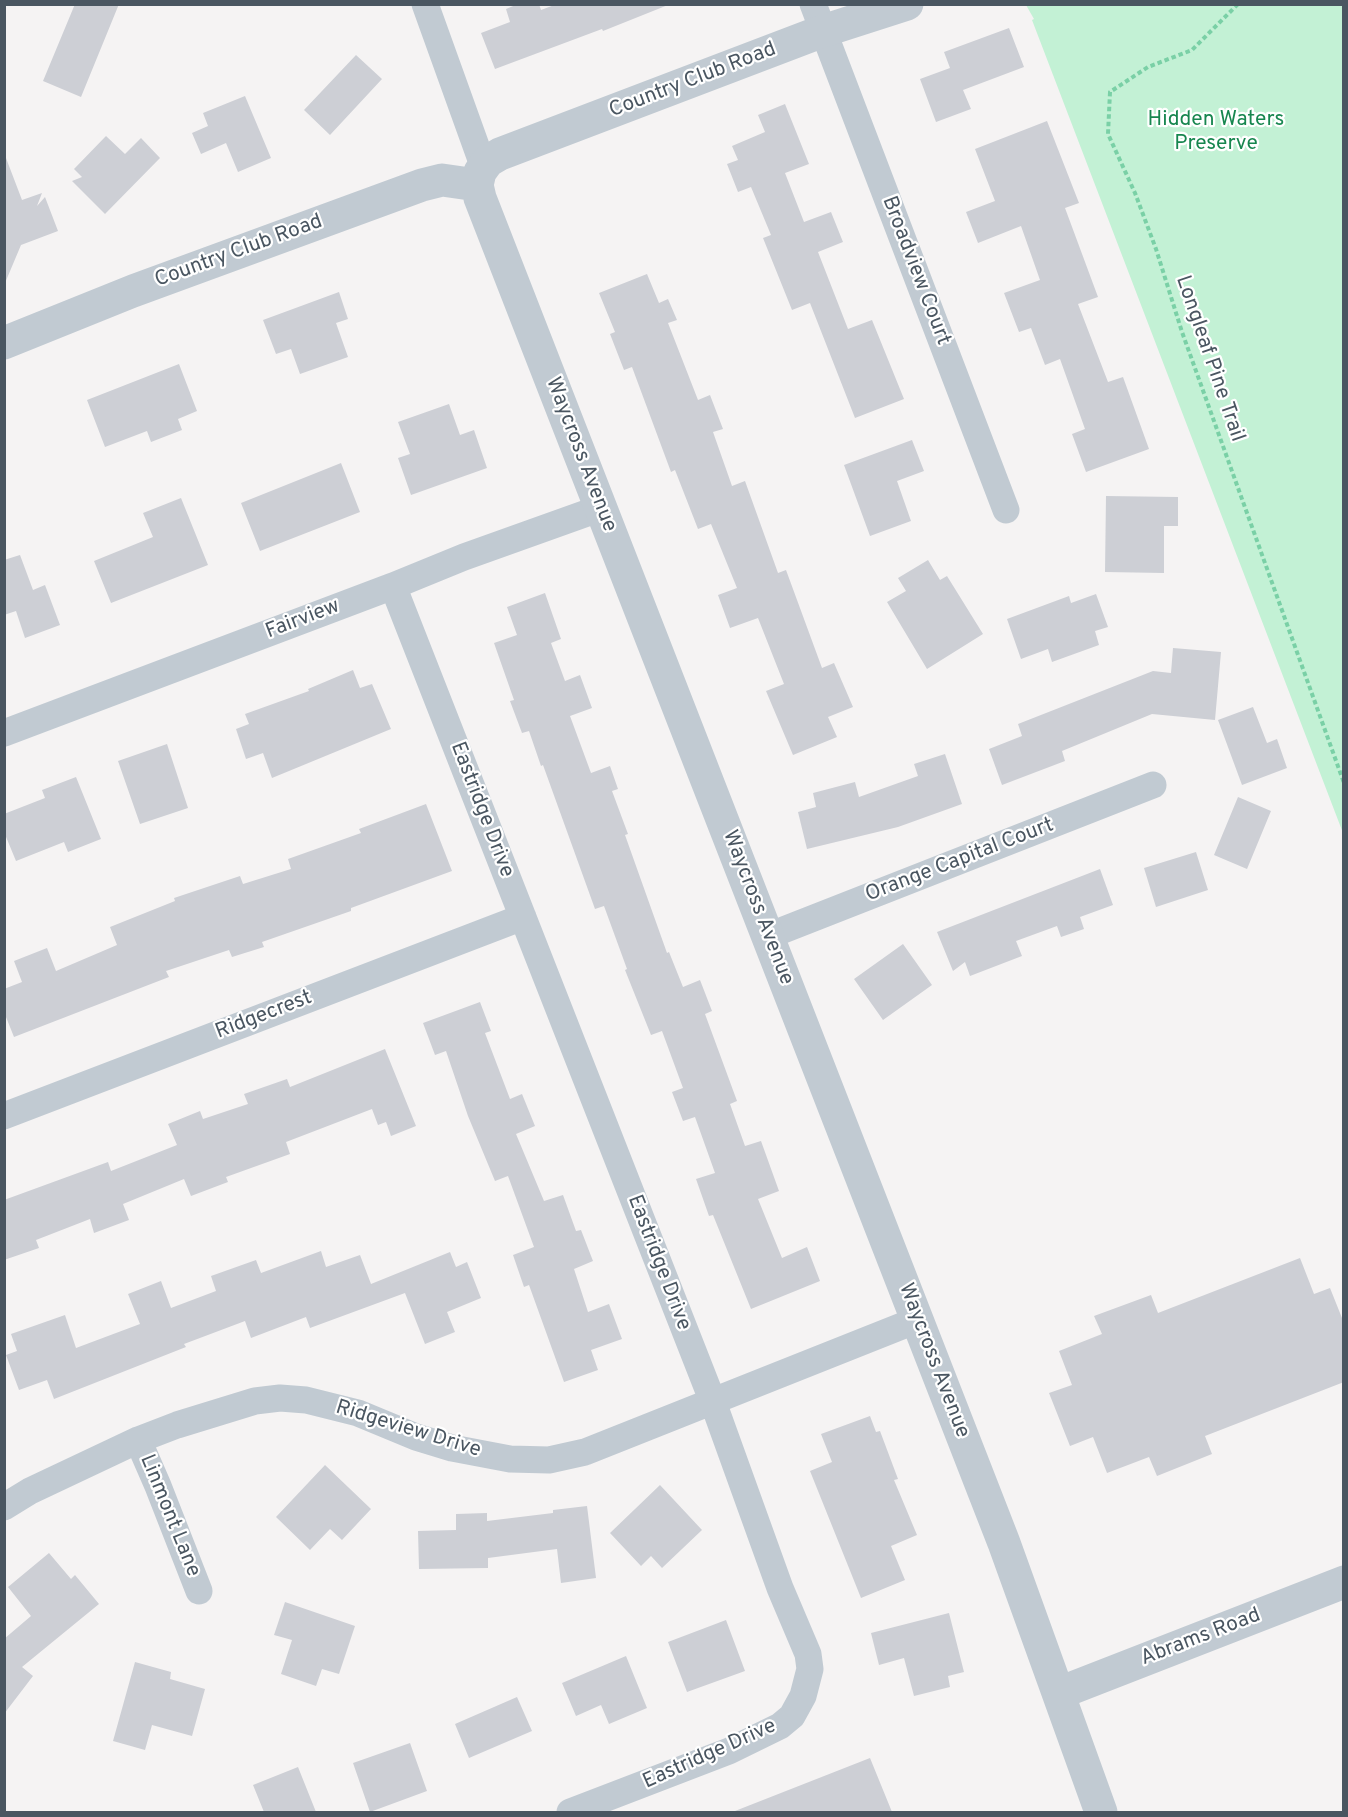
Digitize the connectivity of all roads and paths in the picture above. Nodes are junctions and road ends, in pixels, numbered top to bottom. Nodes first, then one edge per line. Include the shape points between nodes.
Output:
1 (426, 4) edge
2 (907, 4) edge
3 (1238, 4) edge
4 (818, 18) edge
5 (481, 177) junction
6 (4, 343) edge
7 (601, 508) junction
8 (1006, 510) dead end
9 (393, 586) junction
10 (4, 733) edge
11 (1344, 783) edge
12 (1153, 785) dead end
13 (523, 917) junction
14 (768, 936) junction
15 (4, 1116) edge
16 (917, 1320) junction
17 (713, 1402) junction
18 (138, 1440) junction
19 (4, 1507) edge
20 (1344, 1582) edge
21 (199, 1592) dead end
22 (1059, 1694) junction
23 (570, 1812) edge
24 (1101, 1812) edge

1 - 5 street, Waycross Avenue
2 - 4 street, Country Club Road
3 - 11 path, Longleaf Pine Trail via 1192,50 1148,67 1110,92 1108,134 1156,249 1186,344
4 - 5 street, Country Club Road via 500,154 488,161
4 - 8 street, Broadview Court
5 - 6 street, Country Club Road via 422,185 133,291
5 - 7 street, Waycross Avenue via 480,198
7 - 9 street, Fairview
7 - 14 street, Waycross Avenue
9 - 10 street, Fairview
9 - 13 street, Eastridge Drive
12 - 14 street, Orange Capital Court
13 - 15 street, Ridgecrest
13 - 17 street, Eastridge Drive
14 - 16 street, Waycross Avenue
16 - 17 street, Ridgeview Drive
16 - 22 street, Waycross Avenue
17 - 18 street, Ridgeview Drive via 585,1452 549,1460 510,1459 452,1448 358,1413 280,1398 255,1401
17 - 23 street, Eastridge Drive via 808,1654 810,1669 803,1696 792,1716 780,1726 729,1751
18 - 19 street, Ridgeview Drive
18 - 21 street, Linmont Lane
20 - 22 street, Abrams Road
22 - 24 street, Waycross Avenue

